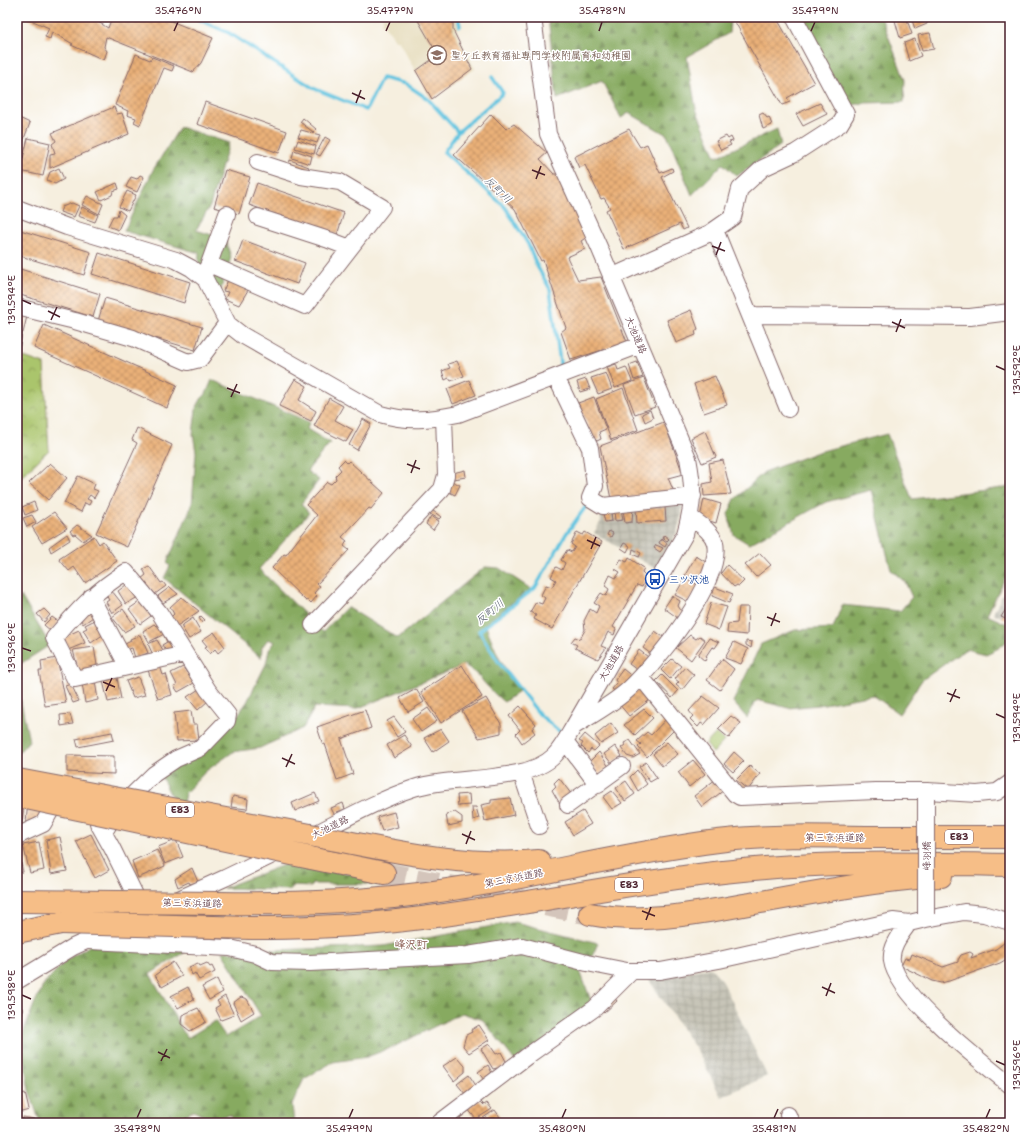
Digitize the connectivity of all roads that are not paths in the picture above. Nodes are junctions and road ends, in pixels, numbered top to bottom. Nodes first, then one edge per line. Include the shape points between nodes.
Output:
1 (534, 17) edge
2 (794, 17) edge
3 (258, 162) dead end
4 (17, 208) edge
5 (227, 214) dead end
6 (258, 217) dead end
7 (715, 230) junction
8 (350, 248) junction
9 (206, 271) junction
10 (611, 277) junction
11 (17, 307) edge
12 (1010, 312) edge
13 (750, 315) junction
14 (227, 322) junction
15 (640, 345) junction
16 (556, 377) junction
17 (788, 409) dead end
18 (444, 417) junction
19 (693, 496) junction
20 (690, 517) junction
21 (91, 597) junction
22 (313, 625) dead end
23 (185, 654) junction
24 (128, 667) junction
25 (641, 677) junction
26 (574, 726) junction
27 (565, 741) junction
28 (622, 766) dead end
29 (521, 772) junction
30 (1010, 783) edge
31 (17, 785) edge
32 (598, 785) junction
33 (927, 795) junction
34 (568, 805) dead end
35 (539, 826) dead end
36 (104, 832) junction
37 (17, 836) edge
38 (782, 838) junction
39 (1010, 838) edge
40 (1010, 865) edge
41 (1010, 871) edge
42 (384, 873) tunnel mouth
43 (17, 892) edge
44 (17, 901) edge
45 (122, 901) junction
46 (590, 914) tunnel mouth
47 (145, 915) junction
48 (926, 917) junction
49 (1010, 922) edge
50 (61, 923) junction
51 (909, 923) junction
52 (17, 924) edge
53 (17, 932) edge
54 (87, 941) junction
55 (632, 971) junction
56 (17, 981) edge
57 (1010, 1085) edge
58 (439, 1123) edge

1 - 10 street, 大池道路 via 548,134
2 - 7 street via 846,114 840,124 802,149 763,168 740,189 733,217
3 - 8 street via 301,176 340,182 382,207
4 - 9 street via 68,227 176,260 190,268
5 - 9 street
6 - 8 street
7 - 10 street
7 - 13 street
8 - 9 street via 305,306
9 - 14 street via 219,310
10 - 15 street, 大池道路
11 - 14 street via 133,338 188,362 200,359
12 - 13 street via 970,317
13 - 17 street
14 - 18 street via 242,335 380,414 399,419 432,420
15 - 16 street
15 - 19 street, 大池道路 via 688,458
16 - 18 street
16 - 19 street via 590,448 595,486 590,498 603,506
18 - 22 street via 446,476 442,489
19 - 20 street, 大池道路
20 - 25 street via 711,534 715,542 716,558 693,608
20 - 26 street, 大池道路 via 686,534
21 - 23 street via 126,572 159,612
21 - 24 street
21 - 24 street via 54,638 75,679
23 - 24 street
23 - 36 street via 228,715 227,721 201,748 176,758 154,774 119,808
25 - 26 street via 597,713
25 - 33 street via 740,797 875,791
26 - 27 street, 大池道路
27 - 29 street, 大池道路 via 554,756 541,766
27 - 32 street
28 - 32 street
29 - 35 street
29 - 47 street, 大池道路 via 413,788
30 - 33 street via 997,792
31 - 38 highway, E83, bridge via 454,861 492,864 552,860 719,837
31 - 42 highway, E83, bridge via 311,858
32 - 34 street
33 - 48 street, 峰羽橋, bridge
36 - 37 street via 83,805 58,796 43,824
36 - 47 street
38 - 39 highway, 第三京浜道路 / E83
38 - 45 highway, 第三京浜道路 / E83, bridge via 720,841 665,848 491,883 355,901 293,904
40 - 50 highway, E83, bridge via 877,863 772,866 653,880 475,911 313,928
41 - 46 highway via 882,882 672,917 642,920
43 - 45 highway, bridge
44 - 45 highway, 第三京浜道路 / E83, bridge
47 - 54 street, 大池道路
48 - 49 street via 964,912 984,914
48 - 51 street
50 - 52 highway, E83
50 - 53 highway
51 - 55 street via 893,921 660,971
51 - 57 street via 896,940 892,960 895,974 906,991 923,1009
54 - 55 street via 230,948 255,954 272,962 310,963 468,955 522,946 587,963
54 - 56 street, 大池道路
55 - 58 street via 595,1008

